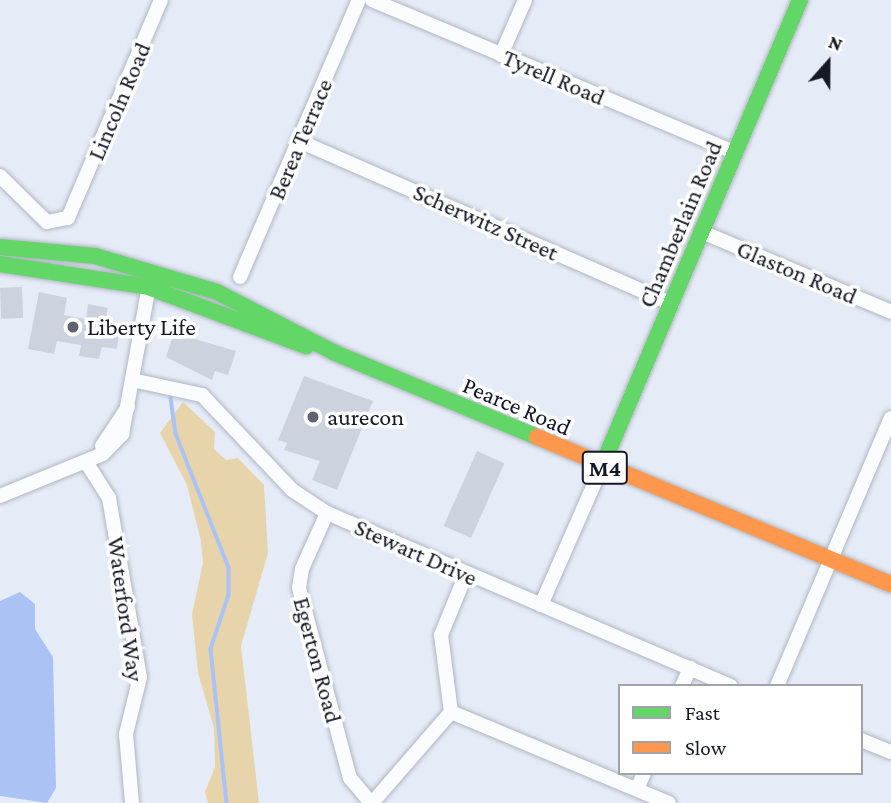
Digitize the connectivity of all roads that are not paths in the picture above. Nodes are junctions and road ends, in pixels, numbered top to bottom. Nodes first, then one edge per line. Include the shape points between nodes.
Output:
1 (161, 0) edge
2 (359, 0) edge
3 (372, 0) edge
4 (525, 0) edge
5 (800, 0) edge
6 (501, 55) junction
7 (299, 141) junction
8 (736, 153) junction
9 (0, 176) edge
10 (702, 232) junction
11 (0, 247) edge
12 (0, 264) edge
13 (153, 269) junction
14 (240, 277) dead end
15 (148, 288) junction
16 (672, 304) junction
17 (891, 312) edge
18 (335, 354) junction
19 (132, 380) junction
20 (891, 418) edge
21 (89, 460) junction
22 (601, 466) junction
23 (0, 496) edge
24 (327, 513) junction
25 (828, 563) junction
26 (466, 574) junction
27 (883, 583) edge
28 (891, 596) edge
29 (541, 606) junction
30 (690, 668) junction
31 (683, 684) edge
32 (726, 684) edge
33 (778, 684) edge
34 (451, 712) junction
35 (863, 741) edge
36 (891, 752) edge
37 (643, 775) edge
38 (637, 789) junction
39 (132, 803) edge
40 (371, 803) edge
41 (669, 803) edge

1 - 9 street, Lincoln Road via 77,203 62,223 47,222
2 - 7 street, Berea Terrace
3 - 6 street, Tyrell Road
4 - 6 street
5 - 8 main road, Chamberlain Road
6 - 8 street, Tyrell Road
7 - 14 street, Berea Terrace
7 - 16 street, Scherwitz Street
8 - 10 main road, Chamberlain Road
10 - 16 main road, Chamberlain Road
10 - 17 street, Glaston Road
11 - 13 main road, Pearce Road / M4 via 95,256
12 - 15 main road, Pearce Road / M4 via 94,275
13 - 15 street
13 - 18 main road, Pearce Road / M4 via 266,313
15 - 18 main road, Pearce Road / M4
15 - 19 street
16 - 22 main road, Chamberlain Road
18 - 22 main road, Pearce Road / M4
19 - 21 street via 122,434
19 - 24 street, Stewart Drive via 202,395 292,490
20 - 25 street
21 - 23 street
21 - 39 street, Waterford Way via 109,498 139,677 127,734
22 - 25 main road, Pearce Road / M4
22 - 29 street
24 - 26 street, Stewart Drive
24 - 40 street, Egerton Road via 302,569 299,588 350,778
25 - 27 main road, Pearce Road / M4
25 - 33 street
26 - 29 street, Stewart Drive
26 - 34 street via 440,635
27 - 28 main road, Pearce Road / M4
29 - 30 street, Stewart Drive
30 - 31 street
30 - 32 street, Stewart Drive
34 - 38 street
34 - 40 street
35 - 36 street
37 - 38 street
38 - 41 street

